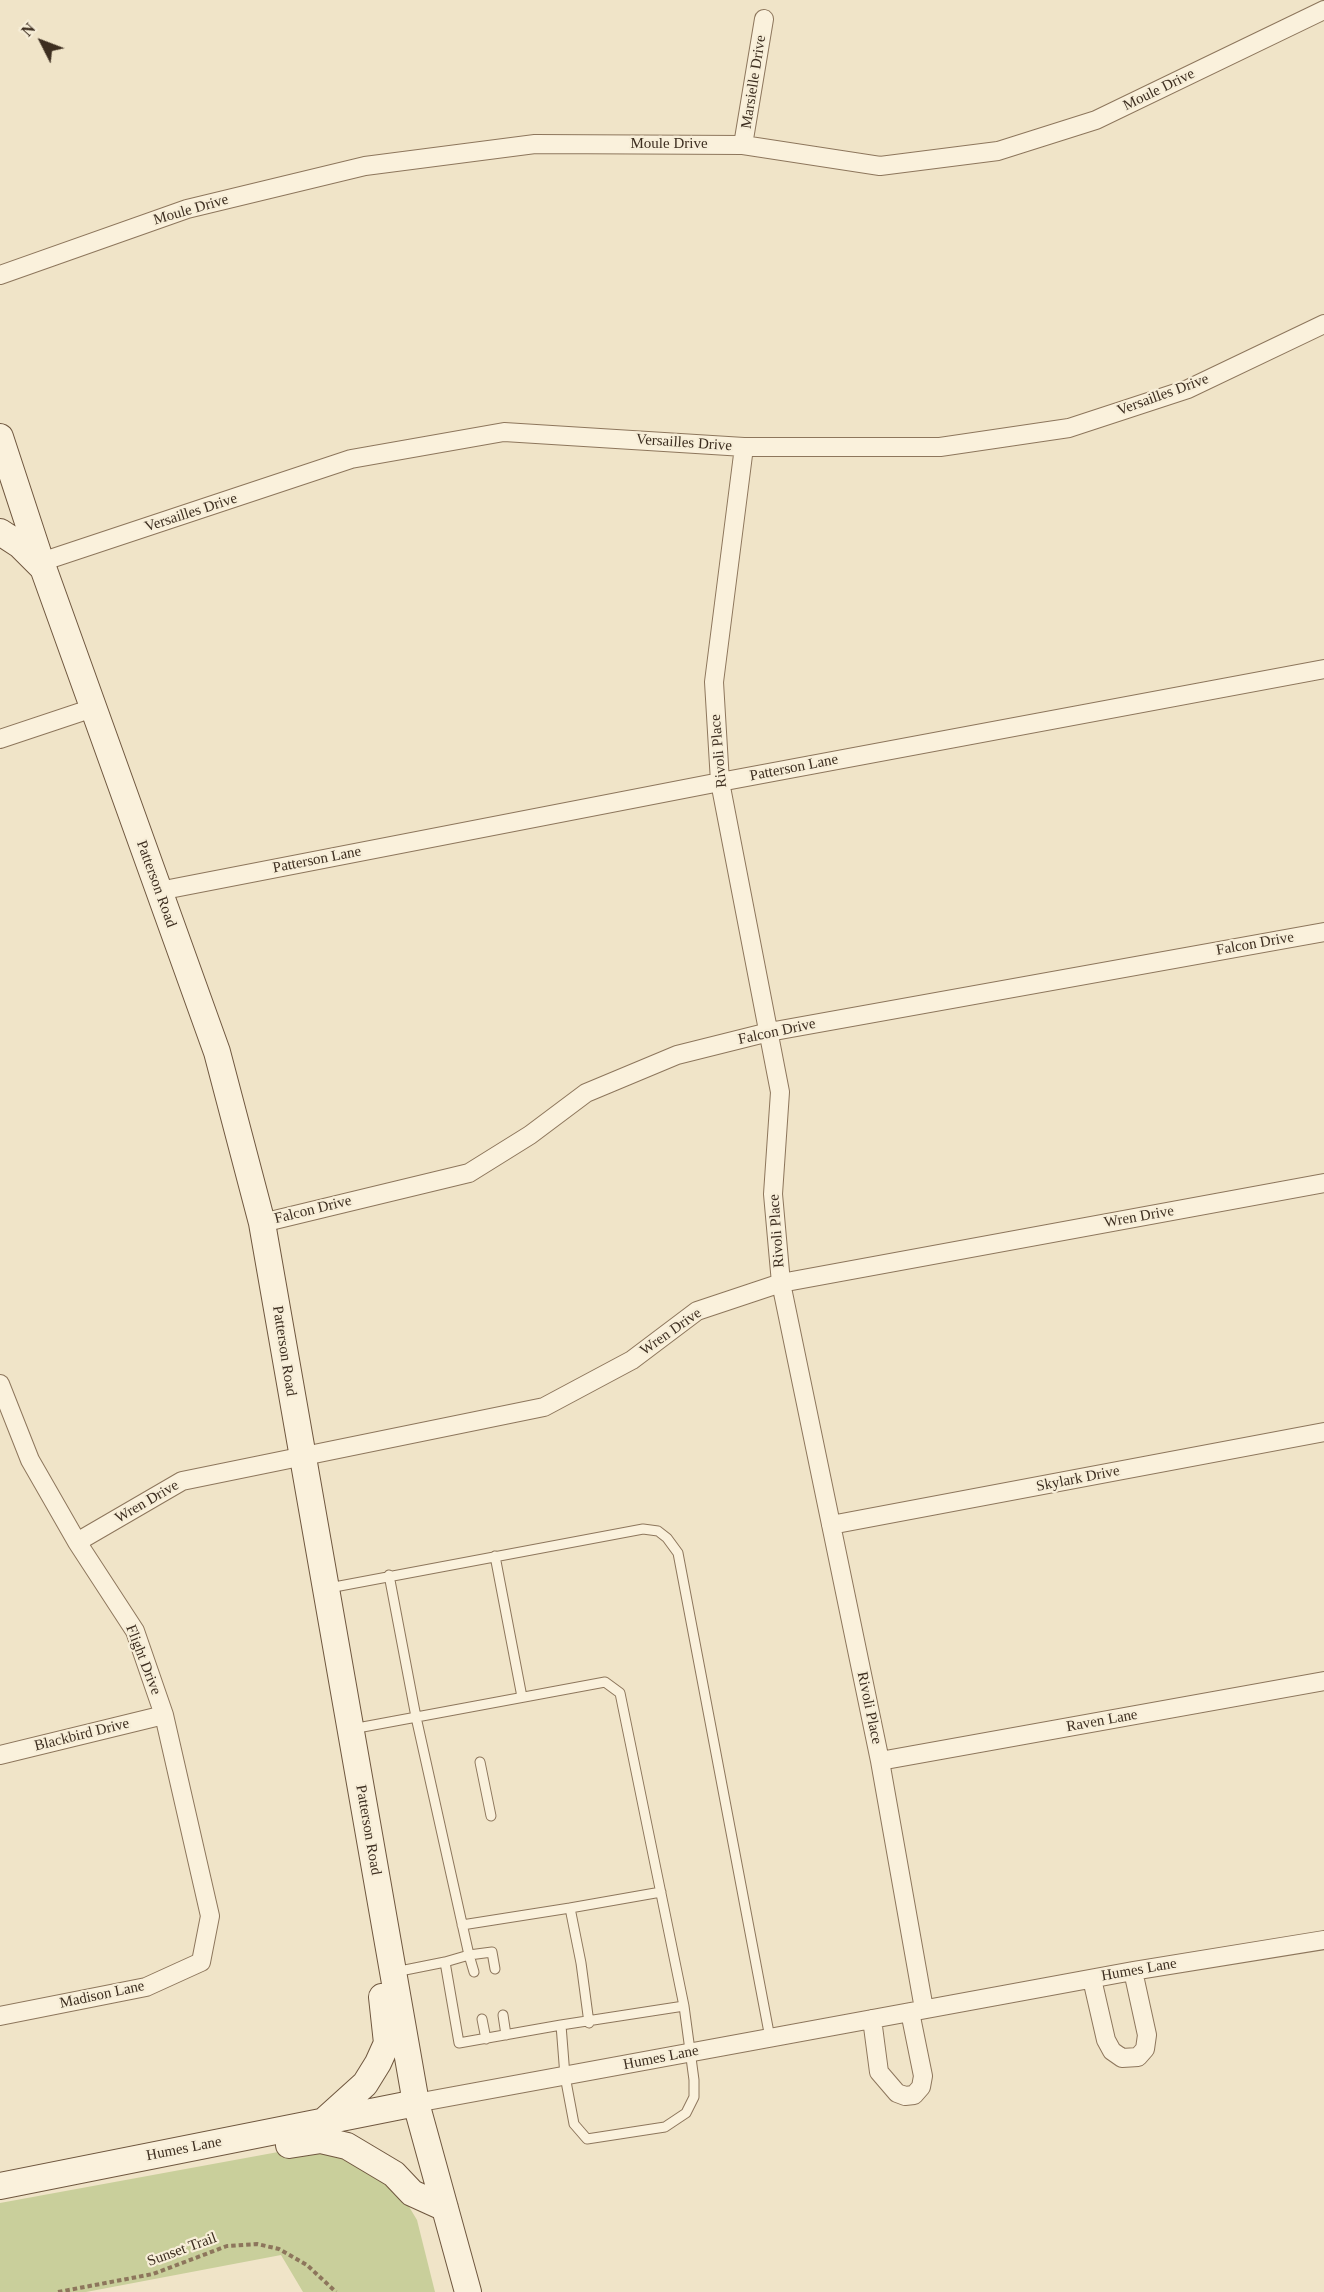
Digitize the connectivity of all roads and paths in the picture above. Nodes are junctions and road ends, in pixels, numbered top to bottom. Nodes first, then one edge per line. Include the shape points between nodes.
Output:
1 (1324, 10) edge
2 (764, 18) dead end
3 (743, 145) junction
4 (0, 275) edge
5 (1324, 324) edge
6 (0, 437) edge
7 (744, 447) junction
8 (8, 485) edge
9 (0, 532) edge
10 (42, 565) junction
11 (1324, 669) edge
12 (93, 708) junction
13 (0, 739) edge
14 (720, 782) junction
15 (159, 891) junction
16 (1324, 932) edge
17 (769, 1032) junction
18 (1324, 1183) edge
19 (262, 1223) junction
20 (781, 1283) junction
21 (0, 1384) edge
22 (1324, 1432) edge
23 (301, 1455) junction
24 (831, 1525) junction
25 (78, 1542) junction
26 (495, 1556) junction
27 (389, 1575) junction
28 (325, 1588) junction
29 (1324, 1682) edge
30 (522, 1697) junction
31 (164, 1715) junction
32 (417, 1717) junction
33 (350, 1730) junction
34 (0, 1755) edge
35 (880, 1761) junction
36 (480, 1762) dead end
37 (490, 1816) dead end
38 (661, 1892) junction
39 (381, 1905) junction
40 (570, 1908) junction
41 (462, 1925) junction
42 (1324, 1940) edge
43 (469, 1955) junction
44 (201, 1962) joint
45 (445, 1962) junction
46 (495, 1969) dead end
47 (1133, 1971) junction
48 (393, 1972) junction
49 (474, 1972) dead end
50 (1092, 1979) junction
51 (684, 2006) junction
52 (917, 2011) junction
53 (503, 2015) dead end
54 (0, 2016) edge
55 (482, 2019) dead end
56 (872, 2019) junction
57 (589, 2023) junction
58 (561, 2025) junction
59 (506, 2035) junction
60 (770, 2038) junction
61 (486, 2039) junction
62 (689, 2052) junction
63 (565, 2076) junction
64 (416, 2103) junction
65 (324, 2121) junction
66 (219, 2142) junction
67 (0, 2186) edge
68 (445, 2208) junction
69 (58, 2292) edge
70 (336, 2292) edge
71 (468, 2292) edge

1 - 3 street, Moule Drive via 1096,120 998,151 880,166
2 - 3 street, Marsielle Drive
3 - 4 street, Moule Drive via 535,144 365,166 187,209
5 - 7 street, Versailles Drive via 1188,389 1069,428 940,447
6 - 8 main road, Patterson Road
7 - 10 street, Versailles Drive via 504,432 351,459
7 - 14 street, Rivoli Place via 714,682
8 - 10 main road, Patterson Road
9 - 10 main road
10 - 12 main road, Patterson Road
11 - 14 street, Patterson Lane
12 - 13 street
12 - 15 main road, Patterson Road
14 - 15 street, Patterson Lane
14 - 17 street, Rivoli Place
15 - 19 main road, Patterson Road via 217,1052
16 - 17 street, Falcon Drive
17 - 19 street, Falcon Drive via 677,1055 586,1093 530,1135 469,1173
17 - 20 street, Rivoli Place via 780,1092 773,1194
18 - 20 street, Wren Drive
19 - 23 main road, Patterson Road
20 - 23 street, Wren Drive via 697,1311 632,1360 544,1407
20 - 24 street, Rivoli Place
21 - 25 street, Flight Drive via 30,1460
22 - 24 street, Skylark Drive
23 - 25 street, Wren Drive via 182,1481
23 - 28 main road, Patterson Road
24 - 35 street, Rivoli Place
25 - 31 street, Flight Drive via 135,1631
26 - 27 lane
26 - 30 lane
26 - 60 lane via 643,1529 658,1531 674,1545 681,1565
27 - 28 lane
27 - 32 lane
28 - 33 main road, Patterson Road
29 - 35 street, Raven Lane
30 - 32 lane
30 - 38 lane via 605,1682 620,1694
31 - 34 street, Blackbird Drive
31 - 44 street, Flight Drive via 210,1916
32 - 33 lane
32 - 41 lane
33 - 39 main road, Patterson Road
35 - 52 street, Rivoli Place
36 - 37 lane
38 - 40 lane
38 - 51 lane
39 - 48 main road, Patterson Road
39 - 65 main road via 367,1917 387,2043 365,2084
40 - 41 lane
40 - 57 lane
41 - 43 lane
42 - 47 street, Humes Lane
43 - 45 lane
43 - 46 lane via 492,1952
43 - 49 lane
44 - 54 street, Madison Lane via 146,1987
45 - 48 lane
45 - 61 lane via 459,2043
47 - 50 street, Humes Lane
47 - 50 street via 1147,2035 1145,2049 1138,2057 1122,2058 1112,2051
48 - 64 main road, Patterson Road
50 - 52 street, Humes Lane
51 - 57 lane
51 - 62 lane
52 - 56 street, Humes Lane
52 - 56 street, Rivoli Place via 923,2076 915,2095 897,2093 879,2072
53 - 59 lane
55 - 61 lane
56 - 60 street, Humes Lane
57 - 58 lane
58 - 59 lane
58 - 63 lane
59 - 61 lane
60 - 62 street, Humes Lane
62 - 63 street, Humes Lane
62 - 63 lane via 694,2097 686,2113 665,2127 587,2139 574,2124
63 - 64 street, Humes Lane
64 - 65 main road, Humes Lane
64 - 68 main road, Patterson Road
65 - 66 main road, Humes Lane
66 - 67 main road, Humes Lane
66 - 68 main road via 241,2153 321,2140 347,2146 394,2174 412,2193
68 - 71 main road, Patterson Road
69 - 70 path, Sunset Trail via 153,2274 227,2246 257,2244 279,2249 307,2265

